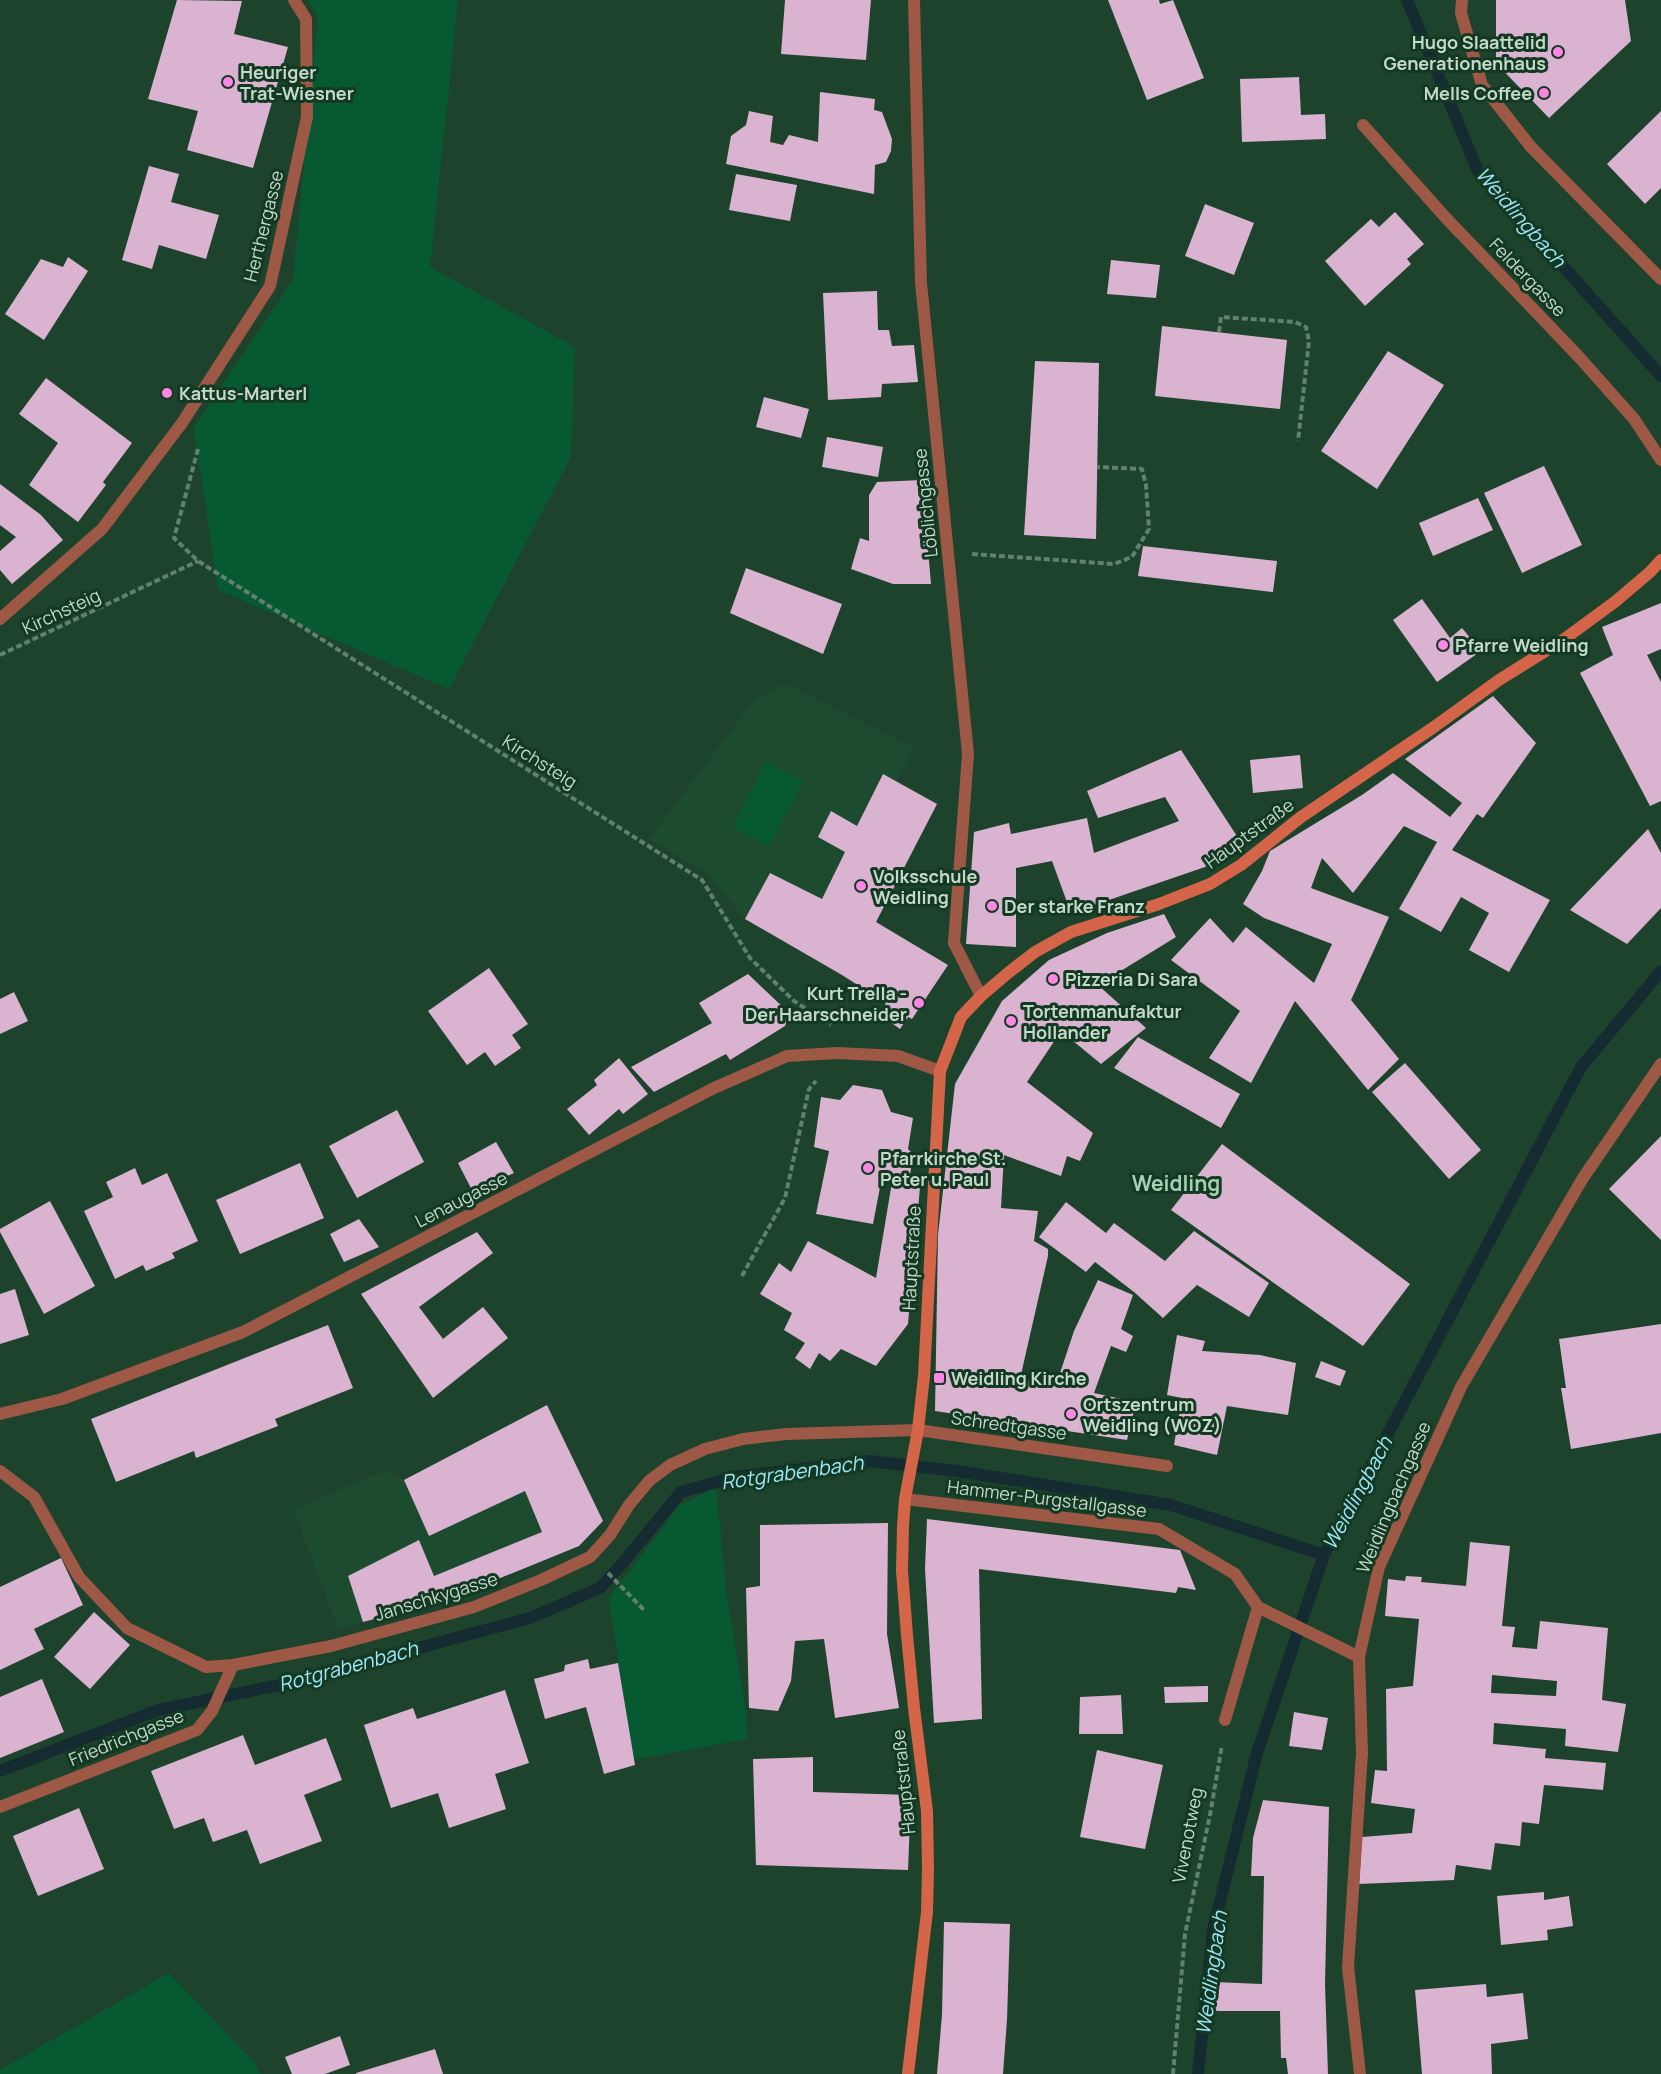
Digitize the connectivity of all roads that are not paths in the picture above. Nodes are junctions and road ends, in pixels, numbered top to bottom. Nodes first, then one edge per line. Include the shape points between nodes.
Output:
1 (294, 0) edge
2 (914, 0) edge
3 (1462, 0) edge
4 (1363, 125) dead end
5 (1661, 279) edge
6 (1661, 460) edge
7 (1661, 560) edge
8 (0, 619) edge
9 (981, 996) junction
10 (1661, 1065) edge
11 (940, 1071) junction
12 (0, 1414) edge
13 (918, 1430) junction
14 (1167, 1466) dead end
15 (0, 1470) edge
16 (906, 1493) junction
17 (1258, 1606) junction
18 (1359, 1657) junction
19 (233, 1665) junction
20 (1226, 1720) road end
21 (0, 1807) edge
22 (908, 2074) edge
23 (1360, 2074) edge

1 - 8 street, Herthergasse via 306,19 307,117 270,286 182,423 102,529
2 - 9 street, Löblichgasse via 921,283 968,754 954,943
3 - 5 street via 1461,13 1482,85 1531,147
4 - 6 street, Feldergasse via 1580,357 1634,419
7 - 9 main road, Hauptstraße via 1616,601 1563,640 1301,817 1240,865 1210,884 1071,932 1035,952
9 - 11 main road, Hauptstraße via 961,1017
10 - 18 street, Weidlingbachgasse via 1583,1178 1461,1387 1378,1567
11 - 12 street, Lenaugasse via 898,1056 787,1056 714,1088 243,1332 62,1400
11 - 13 main road, Hauptstraße
13 - 14 street, Schredtgasse
13 - 16 main road, Hauptstraße
13 - 19 street, Janschkygasse via 786,1434 705,1449 670,1465 649,1481 590,1557 541,1580 474,1607 331,1646
15 - 19 street, Janschkygasse via 34,1497 79,1577 127,1628 206,1667
16 - 17 street, Hammer-Purgstallgasse via 1160,1529 1235,1574
16 - 22 main road, Hauptstraße via 902,1571 927,1811 928,1868 927,1912
17 - 18 street, Hammer-Purgstallgasse
17 - 20 street
18 - 23 street, Weidlingbachgasse via 1362,1753 1348,1967
19 - 21 street, Friedrichgasse via 212,1711 196,1730

